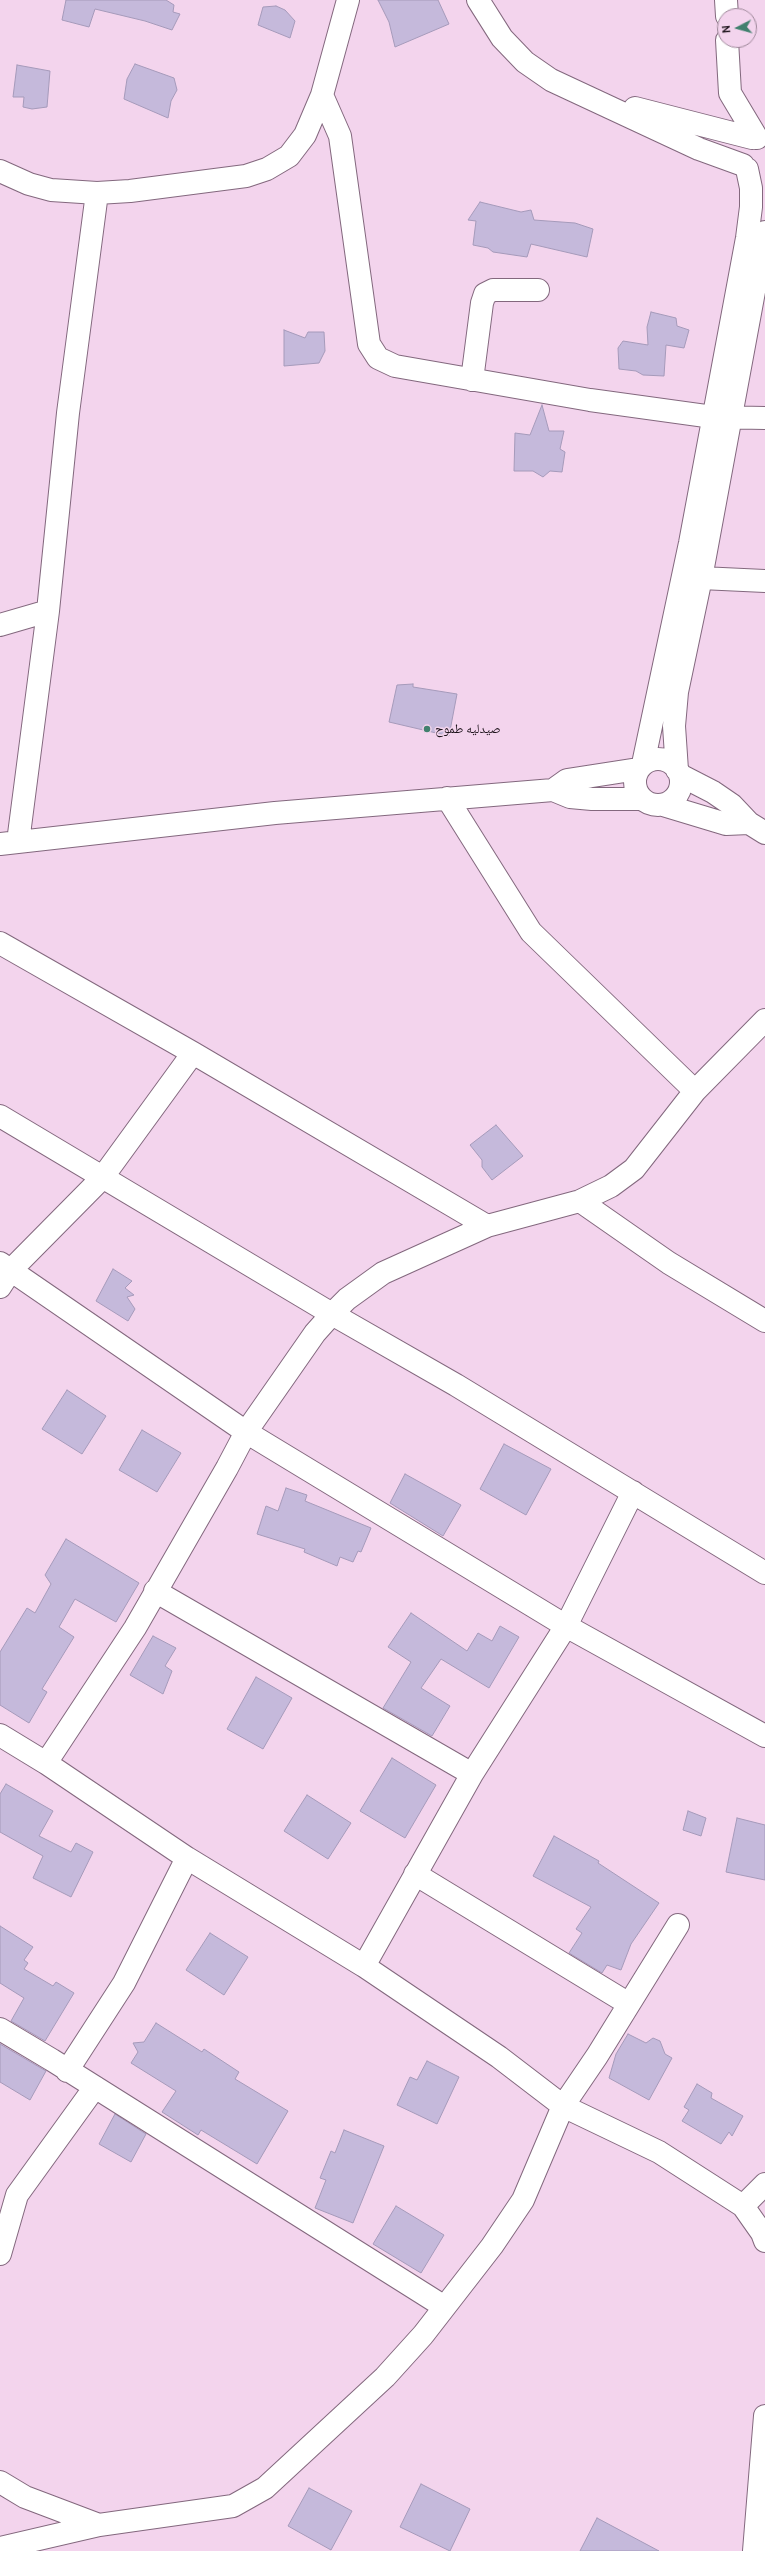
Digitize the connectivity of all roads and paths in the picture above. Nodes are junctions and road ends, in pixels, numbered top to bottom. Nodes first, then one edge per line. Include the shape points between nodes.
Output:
1 (348, 0) edge
2 (478, 0) edge
3 (727, 48) edge
4 (578, 93) junction
5 (322, 95) junction
6 (758, 138) edge
7 (752, 168) edge
8 (0, 171) edge
9 (97, 193) junction
10 (765, 232) edge
11 (538, 290) dead end
12 (472, 380) junction
13 (722, 417) junction
14 (765, 418) edge
15 (701, 578) junction
16 (765, 581) edge
17 (48, 611) junction
18 (0, 625) edge
19 (641, 766) junction
20 (679, 772) junction
21 (553, 790) junction
22 (447, 798) junction
23 (641, 799) junction
24 (663, 805) junction
25 (757, 828) edge
26 (9, 843) edge
27 (0, 943) edge
28 (765, 1020) edge
29 (193, 1053) junction
30 (695, 1091) junction
31 (0, 1116) edge
32 (102, 1178) junction
33 (580, 1200) junction
34 (487, 1226) junction
35 (4, 1273) edge
36 (332, 1314) junction
37 (765, 1321) edge
38 (246, 1432) junction
39 (633, 1492) junction
40 (765, 1573) edge
41 (155, 1591) junction
42 (566, 1626) junction
43 (0, 1735) edge
44 (765, 1736) edge
45 (46, 1763) junction
46 (472, 1774) junction
47 (187, 1858) junction
48 (415, 1874) junction
49 (678, 1926) dead end
50 (364, 1966) junction
51 (629, 2004) junction
52 (0, 2029) edge
53 (67, 2071) junction
54 (95, 2087) junction
55 (563, 2106) junction
56 (765, 2184) edge
57 (742, 2206) junction
58 (765, 2241) edge
59 (0, 2254) edge
60 (443, 2306) junction
61 (765, 2416) edge
62 (0, 2482) edge
63 (99, 2525) junction
64 (758, 2547) edge
65 (0, 2548) edge

1 - 5 street
2 - 4 street via 502,38 525,62 551,80
3 - 6 street via 730,93
4 - 6 street
4 - 7 street via 699,149
5 - 9 street via 305,135 289,156 267,169 246,176
5 - 12 street via 340,136 369,344 378,358 395,366
6 - 7 street via 741,147 739,156
7 - 13 street via 749,223
8 - 9 street via 29,184 51,190
9 - 17 street via 68,413
10 - 13 street
11 - 12 street via 493,290 485,294
12 - 13 street via 590,400
13 - 14 street
13 - 15 street
13 - 19 street via 690,543
15 - 16 street
15 - 20 street via 677,692 674,726
17 - 18 street
17 - 26 street
19 - 20 street via 658,758 666,760
19 - 21 street via 566,780
19 - 23 street via 635,785
20 - 24 street via 680,790
20 - 25 street via 732,805
21 - 22 street
21 - 23 street via 570,797
22 - 26 street via 275,812
22 - 30 street via 531,932
23 - 24 street via 648,803
24 - 25 street via 726,824
27 - 29 street
28 - 30 street
29 - 32 street
29 - 34 street
30 - 33 street via 634,1169 611,1186
31 - 32 street
32 - 35 street
32 - 36 street
33 - 34 street
33 - 37 street via 669,1263
34 - 36 street via 383,1273 346,1299
35 - 38 street
36 - 38 street via 315,1333
36 - 39 street via 456,1385
38 - 41 street
38 - 42 street
39 - 40 street
39 - 42 street
41 - 45 street via 135,1628
41 - 46 street
42 - 44 street
42 - 46 street
43 - 45 street
45 - 47 street
46 - 48 street
47 - 50 street
47 - 53 street via 124,1983
48 - 50 street
48 - 51 street
49 - 51 street
50 - 55 street via 499,2057
51 - 55 street
52 - 53 street
53 - 54 street
54 - 59 street via 17,2195
54 - 60 street
55 - 57 street via 659,2152
55 - 60 street via 523,2200 492,2246
56 - 57 street
57 - 58 street
60 - 63 street via 423,2335 385,2377 264,2488 233,2506
61 - 64 street
62 - 63 street via 25,2497
63 - 65 street

